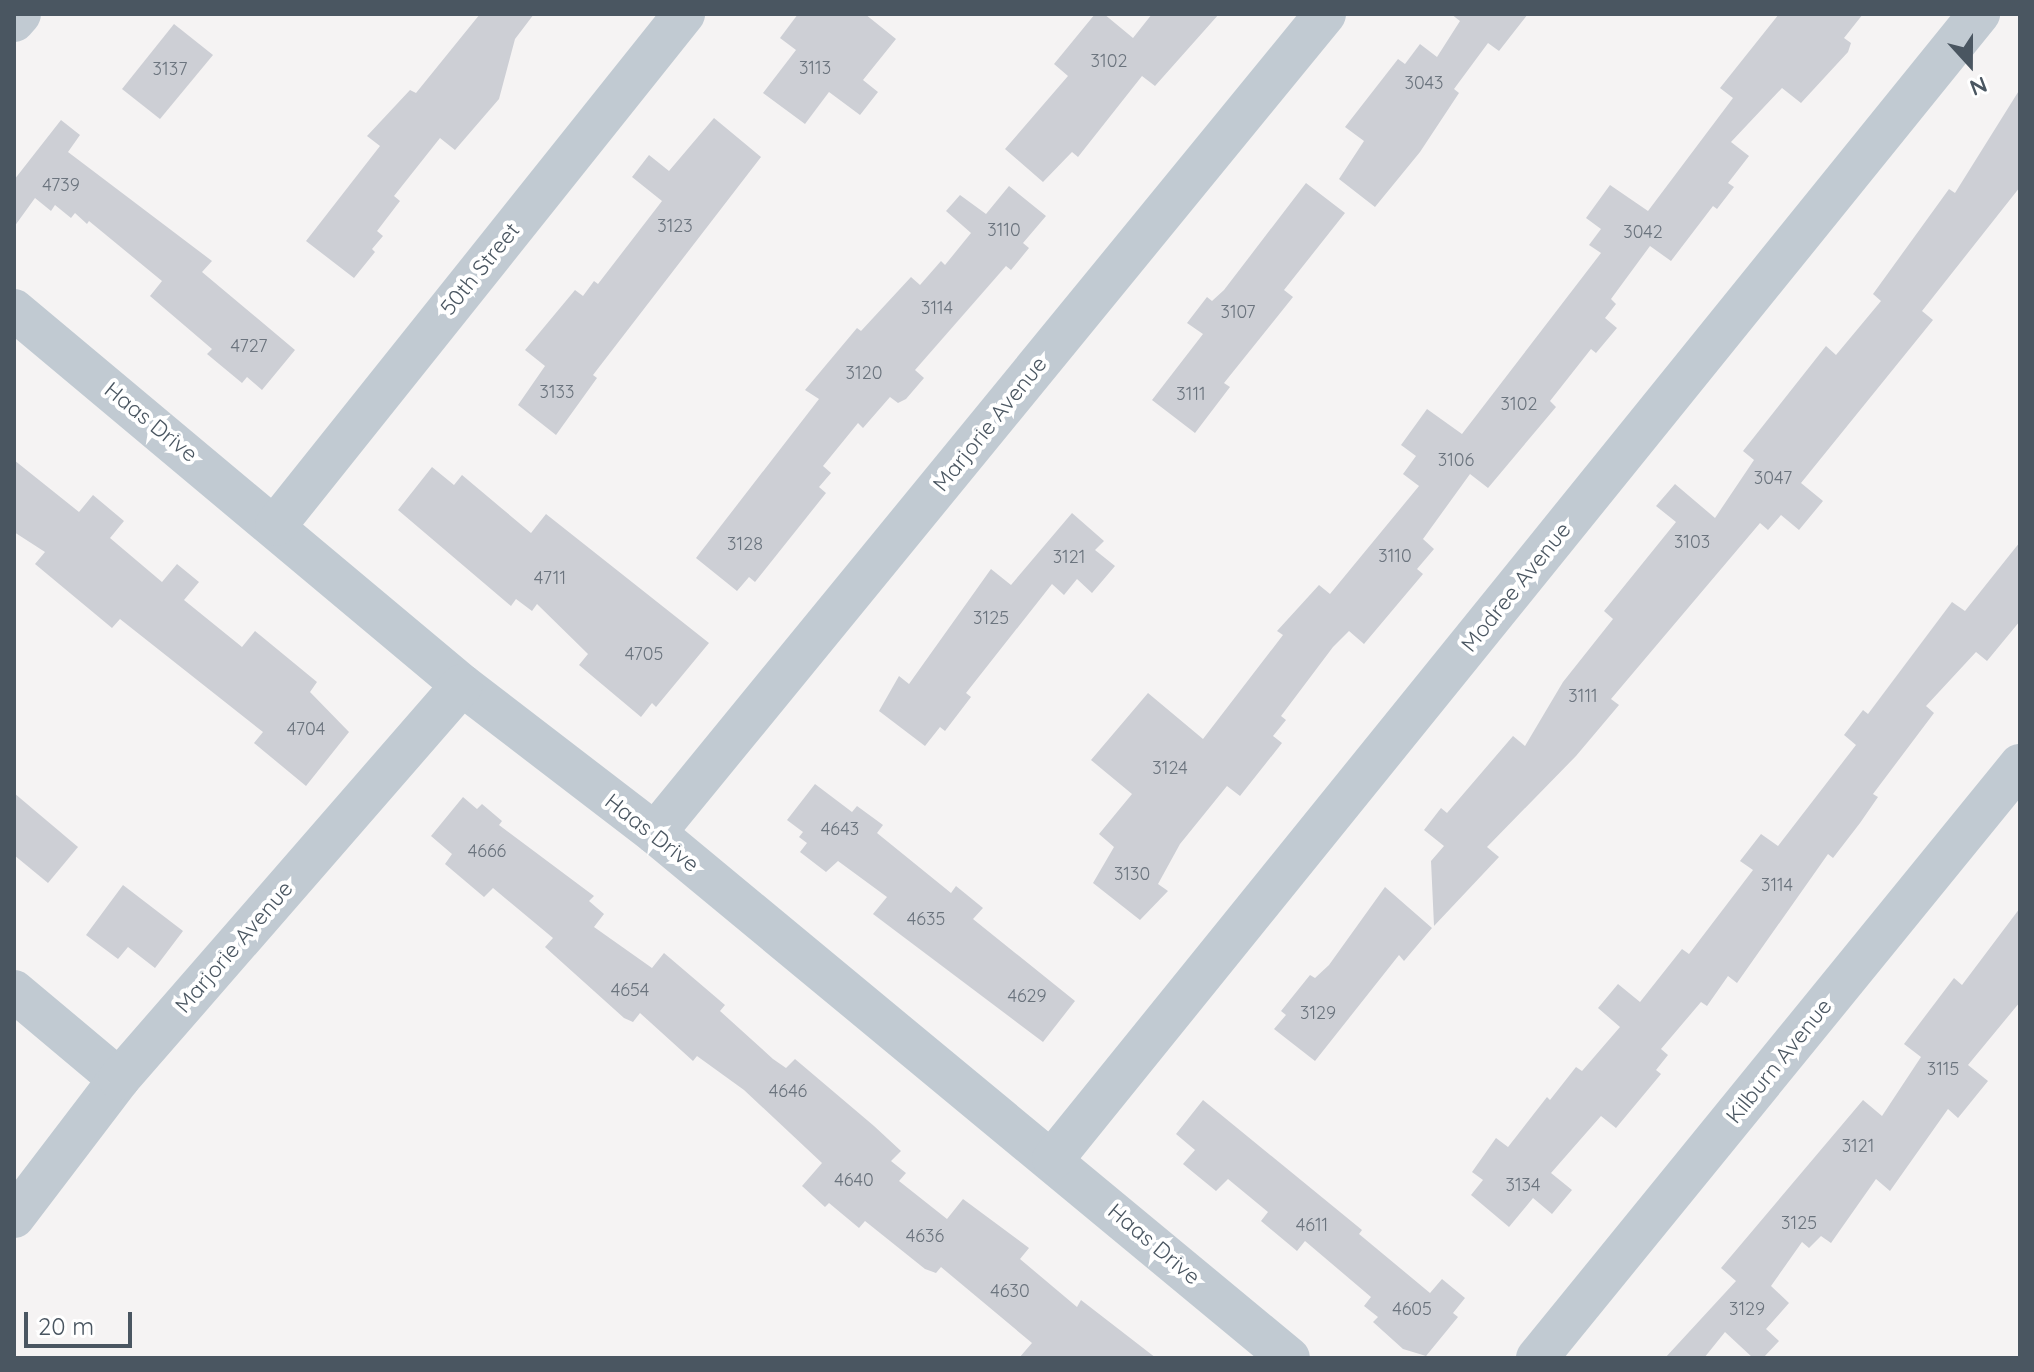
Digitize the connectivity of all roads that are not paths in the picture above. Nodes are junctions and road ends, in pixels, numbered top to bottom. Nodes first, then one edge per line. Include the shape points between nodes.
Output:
1 (20, 14) edge
2 (684, 14) edge
3 (1325, 14) edge
4 (1979, 14) edge
5 (14, 21) edge
6 (14, 310) edge
7 (276, 525) junction
8 (462, 685) junction
9 (2020, 765) edge
10 (655, 833) junction
11 (14, 991) edge
12 (119, 1079) junction
13 (1053, 1159) junction
14 (14, 1217) edge
15 (1289, 1358) edge
16 (1537, 1358) edge

1 - 5 street
2 - 7 street, 50th Street
3 - 10 street, Marjorie Avenue
4 - 13 street, Modree Avenue
6 - 7 street, Haas Drive
7 - 8 street, Haas Drive
8 - 10 street, Haas Drive
8 - 12 street, Marjorie Avenue
9 - 16 street, Kilburn Avenue
10 - 13 street, Haas Drive
11 - 12 street
12 - 14 street, Marjorie Avenue
13 - 15 street, Haas Drive

